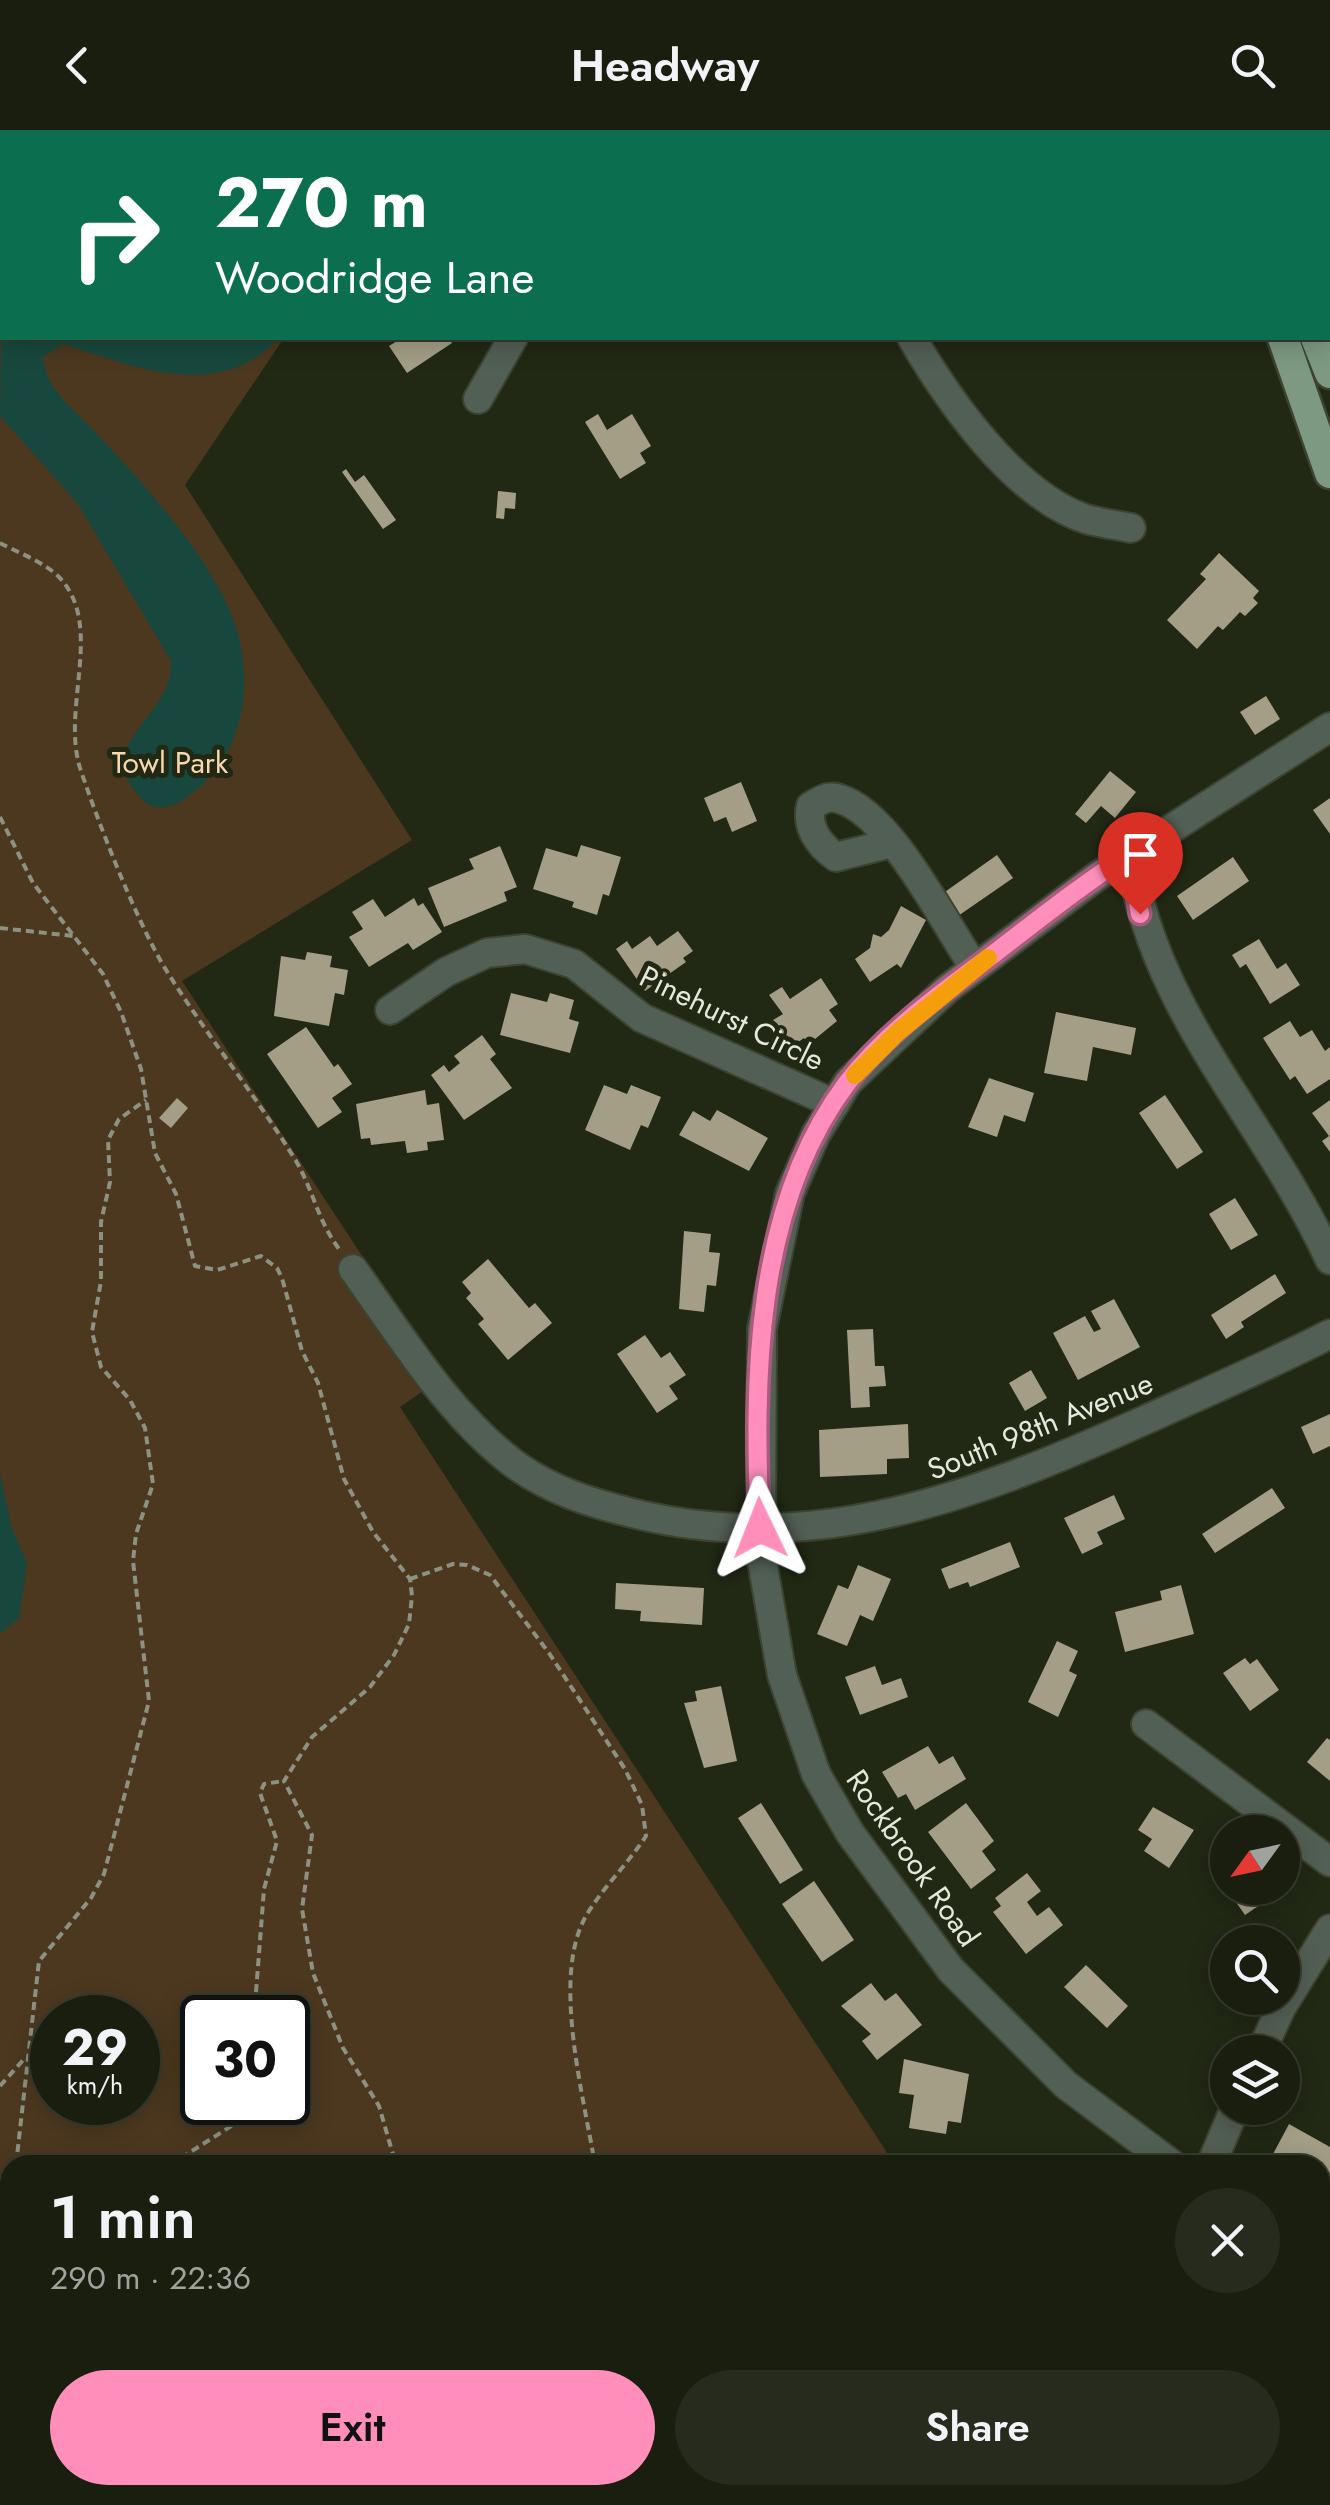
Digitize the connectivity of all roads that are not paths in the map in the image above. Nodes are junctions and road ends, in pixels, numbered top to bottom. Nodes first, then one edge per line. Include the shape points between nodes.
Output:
1 (512, 340) edge
2 (913, 340) edge
3 (1284, 340) edge
4 (1317, 340) edge
5 (1330, 373) edge
6 (478, 399) dead end
7 (1330, 473) edge
8 (1131, 528) dead end
9 (1330, 727) edge
10 (892, 843) dead end
11 (1130, 854) junction
12 (975, 968) junction
13 (390, 1010) dead end
14 (835, 1104) junction
15 (1330, 1260) edge
16 (353, 1269) road end
17 (1330, 1334) edge
18 (760, 1528) junction
19 (1146, 1724) dead end
20 (1330, 1862) edge
21 (1330, 1928) edge
22 (1269, 2035) edge
23 (1228, 2125) edge
24 (1160, 2155) edge
25 (1215, 2155) edge

1 - 6 street
2 - 8 street via 972,426 1019,474 1074,514
3 - 7 main road
4 - 5 main road
9 - 11 street, Rockbrook Road
10 - 12 street
11 - 12 street, Rockbrook Road
11 - 15 street via 1140,914 1177,1005
12 - 14 street, Rockbrook Road via 898,1032
13 - 14 street, Pinehurst Circle via 488,953 525,949 574,964 642,1018
14 - 18 street, Rockbrook Road via 790,1193 767,1288
16 - 18 street via 424,1366 520,1468 582,1500 679,1525
17 - 18 street, South 98th Avenue via 1074,1452 956,1498 870,1518
18 - 24 street, Rockbrook Road via 782,1675 816,1774 850,1833 951,1970 1019,2042
19 - 20 street
21 - 22 street
23 - 25 street

